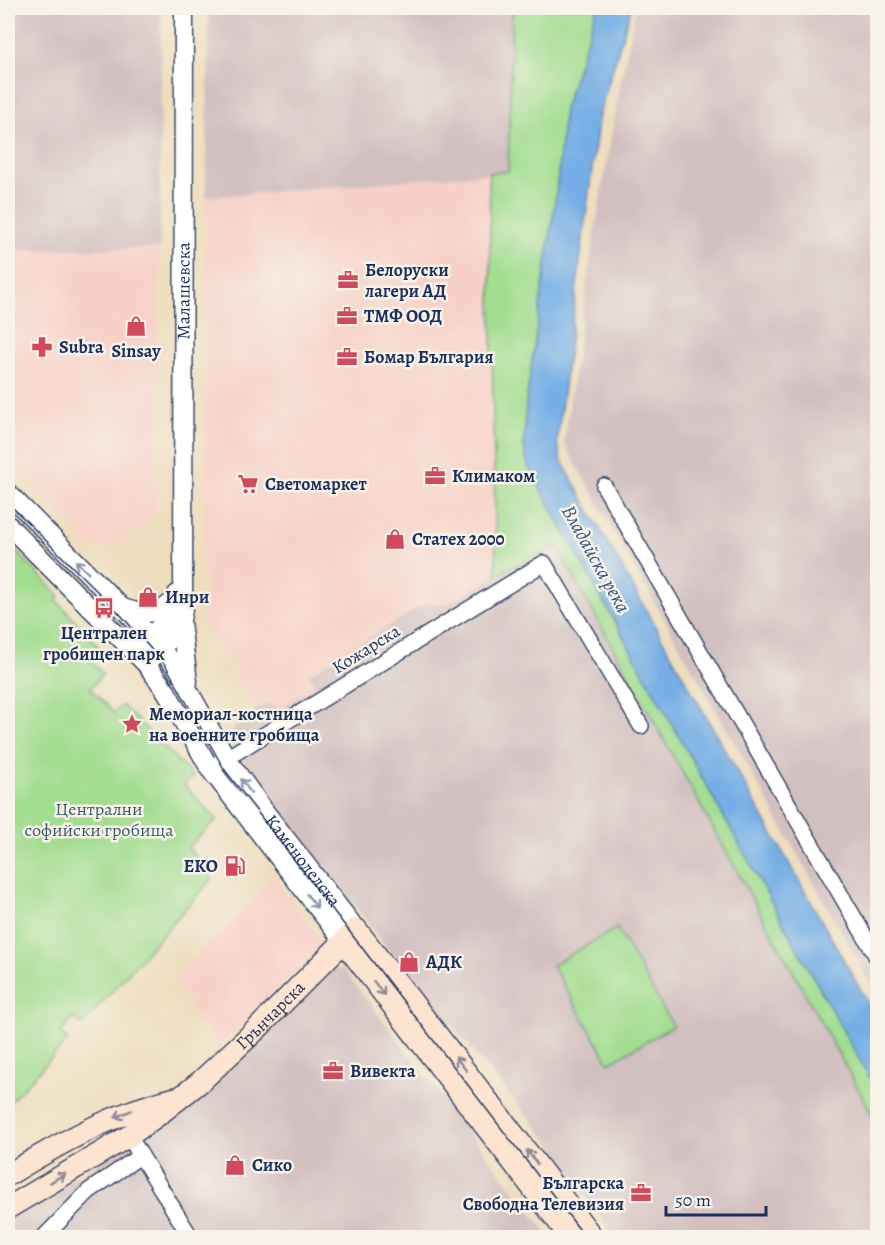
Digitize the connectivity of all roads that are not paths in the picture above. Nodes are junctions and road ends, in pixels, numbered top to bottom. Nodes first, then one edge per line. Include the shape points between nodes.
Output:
1 (184, 8) edge
2 (604, 486) dead end
3 (8, 493) edge
4 (8, 525) edge
5 (182, 574) junction
6 (177, 597) junction
7 (123, 608) junction
8 (181, 622) junction
9 (156, 643) junction
10 (141, 659) junction
11 (189, 690) junction
12 (641, 726) dead end
13 (227, 759) junction
14 (210, 769) junction
15 (350, 935) junction
16 (878, 959) edge
17 (179, 1097) junction
18 (129, 1136) junction
19 (140, 1156) junction
20 (8, 1175) edge
21 (8, 1208) edge
22 (570, 1232) edge
23 (43, 1238) edge
24 (191, 1238) edge
25 (593, 1238) edge

1 - 5 street, Малашевска
2 - 16 street
7 -> 3 street, Каменоделска
4 - 10 street, Каменоделска
5 - 6 street, Малашевска
5 - 8 street, Малашевска
6 - 7 street via 153,613
6 - 9 street, Малашевска
7 - 9 street, Каменоделска
8 - 9 street, Малашевска via 171,638
8 - 11 street
9 - 10 street, Малашевска
9 - 11 street, Каменоделска
10 - 14 street, Каменоделска via 166,691
11 - 13 street, Каменоделска
12 - 13 street, Кожарска via 543,563
13 - 14 street, Кожарска
15 -> 13 street, Каменоделска
14 -> 15 street, Каменоделска
15 - 17 main road, Грънчарска via 258,1028
15 - 22 main road, Каменоделска
17 - 18 main road, Грънчарска
17 -> 20 main road via 129,1111 46,1151
18 - 19 street
21 -> 18 main road, Грънчарска
19 - 23 street via 89,1191
19 - 24 street
22 - 25 main road, Каменоделска

